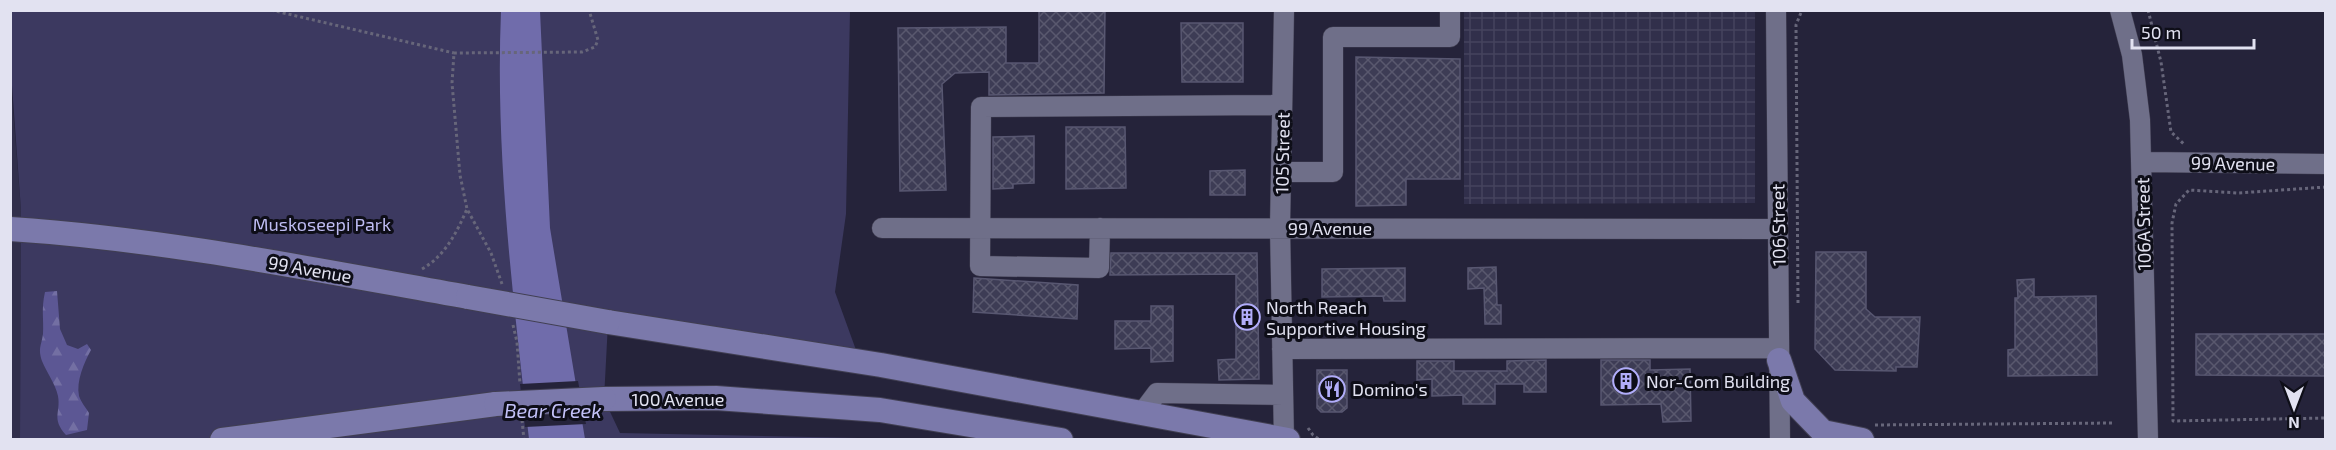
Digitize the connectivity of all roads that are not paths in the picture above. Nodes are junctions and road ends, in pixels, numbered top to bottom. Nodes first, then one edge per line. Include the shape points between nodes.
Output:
1 (1284, 10) edge
2 (1450, 10) edge
3 (1776, 10) edge
4 (2120, 10) edge
5 (1282, 105) junction
6 (2141, 162) junction
7 (2325, 164) edge
8 (1281, 172) junction
9 (882, 228) dead end
10 (981, 228) junction
11 (1100, 228) junction
12 (1280, 228) junction
13 (10, 229) edge
14 (1778, 229) junction
15 (1282, 349) junction
16 (1779, 354) junction
17 (1283, 395) junction
18 (1142, 413) junction
19 (1868, 432) edge
20 (1291, 436) edge
21 (222, 440) edge
22 (1061, 440) edge
23 (1780, 440) edge
24 (2148, 440) edge

1 - 5 street, 105 Street
2 - 8 street via 1450,37 1333,37 1333,172
3 - 14 street, 106 Street
4 - 6 street, 106A Street via 2132,55
5 - 8 street, 105 Street
5 - 10 street via 981,107
6 - 7 street, 99 Avenue
6 - 24 street, 106A Street
8 - 12 street, 105 Street
9 - 10 street, 99 Avenue
10 - 11 street, 99 Avenue
10 - 11 street via 980,266 1099,268
11 - 12 street, 99 Avenue
12 - 14 street, 99 Avenue
12 - 15 street, 105 Street
13 - 18 main road, 99 Avenue, bridge via 218,252
14 - 16 street, 106 Street
15 - 16 street
15 - 17 street, 105 Street
16 - 19 main road via 1793,401 1823,432
16 - 23 street, 106 Street
17 - 18 street via 1156,393
17 - 20 street, 105 Street
18 - 20 main road
21 - 22 main road, 100 Avenue, bridge via 496,404 716,398 880,410

